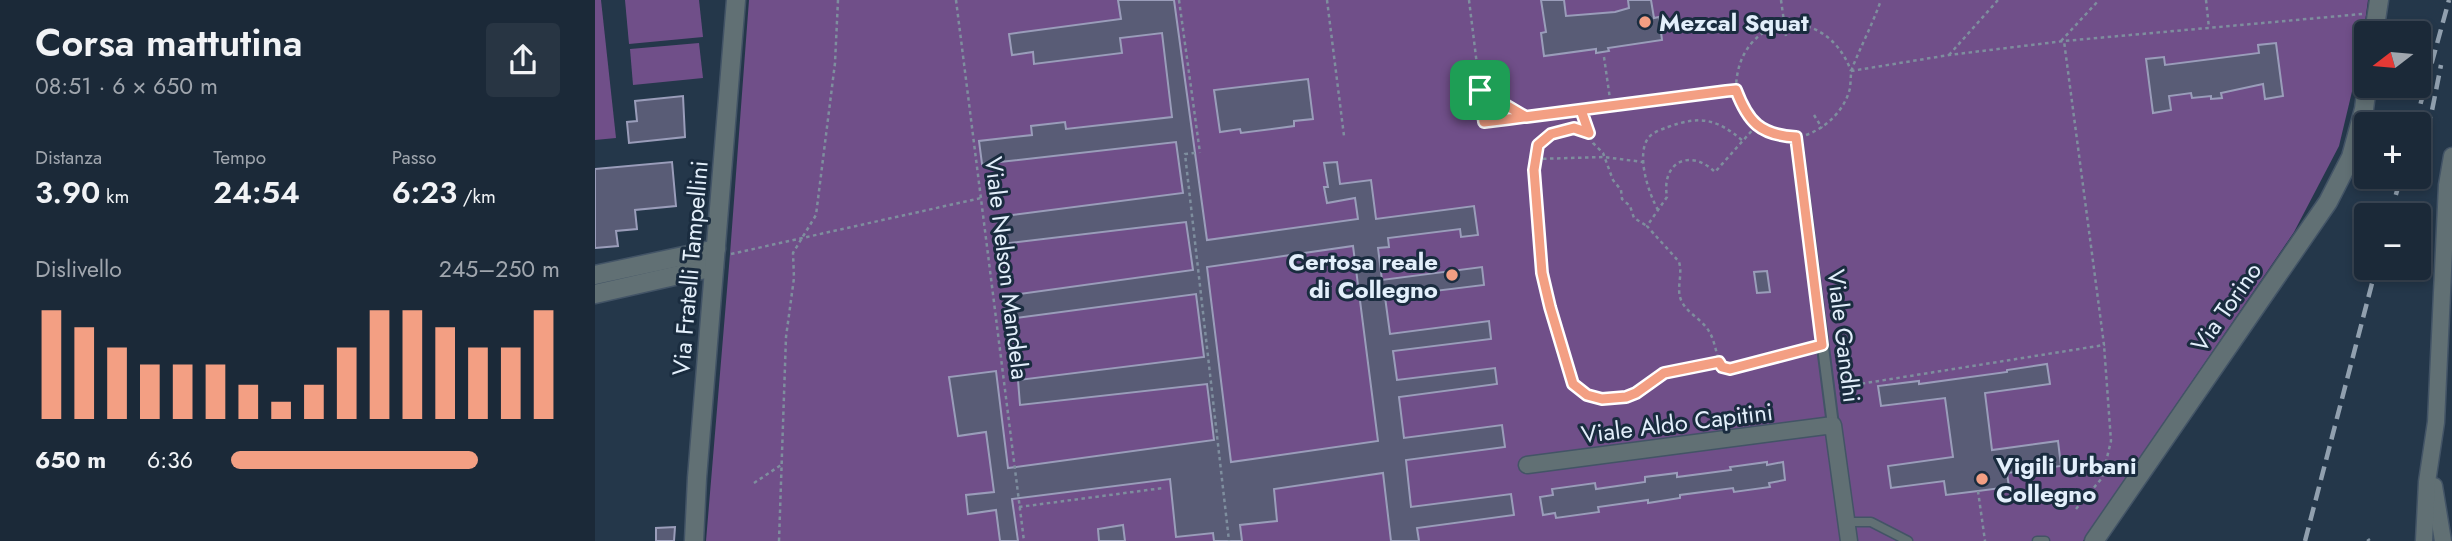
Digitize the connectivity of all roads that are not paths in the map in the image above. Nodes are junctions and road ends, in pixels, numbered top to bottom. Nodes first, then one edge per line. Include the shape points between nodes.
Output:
1 (736, 0) edge
2 (2365, 98) edge
3 (1796, 137) road end
4 (2452, 156) edge
5 (723, 251) junction
6 (713, 267) junction
7 (2448, 272) edge
8 (595, 275) edge
9 (595, 294) edge
10 (1833, 425) junction
11 (2432, 459) junction
12 (1528, 465) dead end
13 (1846, 522) junction
14 (694, 541) edge
15 (1849, 541) edge
16 (1908, 541) edge
17 (2094, 541) edge
18 (2424, 541) edge
19 (2443, 541) edge

1 - 5 street, Via Fratelli Tampellini
2 - 17 street, Via Torino via 2351,157 2328,202
3 - 10 street, Viale Gandhi
4 - 7 street via 2447,185
5 - 6 street, Via Fratelli Tampellini
5 - 8 street
6 - 9 street
6 - 14 street, Via Fratelli Tampellini
7 - 11 street
10 - 12 street, Viale Aldo Capitini
10 - 13 street, Viale Gandhi
11 - 18 street
11 - 19 street
13 - 15 street, Viale Gandhi
13 - 16 lane via 1871,522

